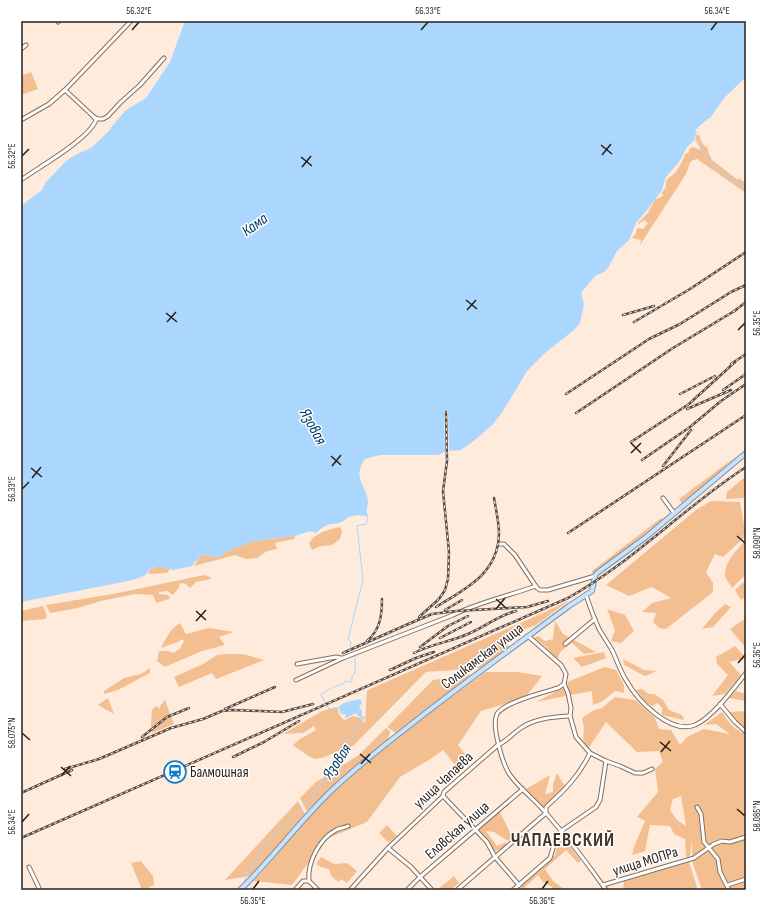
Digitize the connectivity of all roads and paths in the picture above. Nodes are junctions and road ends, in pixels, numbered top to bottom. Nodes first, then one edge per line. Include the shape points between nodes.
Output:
1 (131, 21) edge
2 (26, 45) dead end
3 (21, 49) edge
4 (164, 58) dead end
5 (65, 90) junction
6 (94, 117) junction
7 (21, 120) edge
8 (21, 180) edge
9 (746, 453) edge
10 (663, 498) dead end
11 (674, 514) junction
12 (501, 540) dead end
13 (595, 576) junction
14 (536, 586) junction
15 (586, 595) junction
16 (594, 619) junction
17 (528, 636) junction
18 (564, 644) dead end
19 (343, 658) junction
20 (297, 664) dead end
21 (746, 673) edge
22 (296, 680) dead end
23 (564, 684) junction
24 (720, 704) junction
25 (570, 716) junction
26 (746, 732) edge
27 (498, 745) junction
28 (590, 752) junction
29 (606, 761) junction
30 (652, 769) dead end
31 (523, 789) junction
32 (443, 796) junction
33 (697, 807) dead end
34 (546, 813) junction
35 (348, 826) dead end
36 (474, 829) junction
37 (561, 831) junction
38 (746, 837) edge
39 (388, 848) junction
40 (707, 848) junction
41 (495, 857) junction
42 (29, 867) dead end
43 (420, 877) junction
44 (746, 879) edge
45 (309, 881) junction
46 (519, 885) junction
47 (603, 885) junction
48 (728, 885) junction
49 (241, 889) edge
50 (40, 890) edge
51 (295, 890) edge
52 (318, 890) edge
53 (350, 890) edge
54 (407, 890) edge
55 (432, 890) edge
56 (457, 890) edge
57 (514, 890) edge
58 (606, 890) edge
59 (729, 890) edge

1 - 5 street
2 - 3 street
4 - 6 street via 108,116 104,119
5 - 6 street
5 - 7 street via 49,104
6 - 8 street via 96,120 89,132
9 - 11 main road
10 - 11 street
11 - 13 main road
12 - 14 street via 515,555
13 - 14 street via 548,590 540,590
13 - 15 main road via 593,588
14 - 19 street via 465,608
15 - 16 street
15 - 17 main road, Соликамская улица
16 - 18 street
16 - 24 street via 625,679 658,716 685,727 707,717
17 - 23 street via 561,665 566,674
17 - 49 main road, Соликамская улица via 432,709 330,792
19 - 20 street
19 - 22 street
21 - 24 street
23 - 25 street via 572,708
23 - 27 street via 502,709 496,719
24 - 26 street
25 - 27 street, улица Чапаева via 550,717 530,724
25 - 28 street via 576,737
27 - 31 street via 501,758 510,775
27 - 32 street, улица Чапаева via 448,788
28 - 29 street
28 - 34 street via 567,789 546,807
29 - 30 street via 635,773
29 - 37 street via 596,807
31 - 34 street
31 - 36 street, Еловская улица
32 - 36 street
32 - 39 street, улица Чапаева
33 - 40 street via 701,814
34 - 37 street
34 - 41 street
35 - 45 street via 335,830 315,852 308,874
36 - 41 street via 487,842
36 - 43 street, Еловская улица
37 - 46 street via 550,858
37 - 47 street
38 - 40 street via 730,842 722,841
39 - 43 street
39 - 53 street, улица Чапаева
40 - 47 street, улица МОПРа via 694,858
40 - 48 street via 718,859 720,872
41 - 46 street
41 - 56 street
42 - 50 street
43 - 54 street, Еловская улица
43 - 55 street
44 - 48 street
45 - 51 street via 303,881
45 - 52 street
46 - 57 street
47 - 58 street
48 - 59 street

